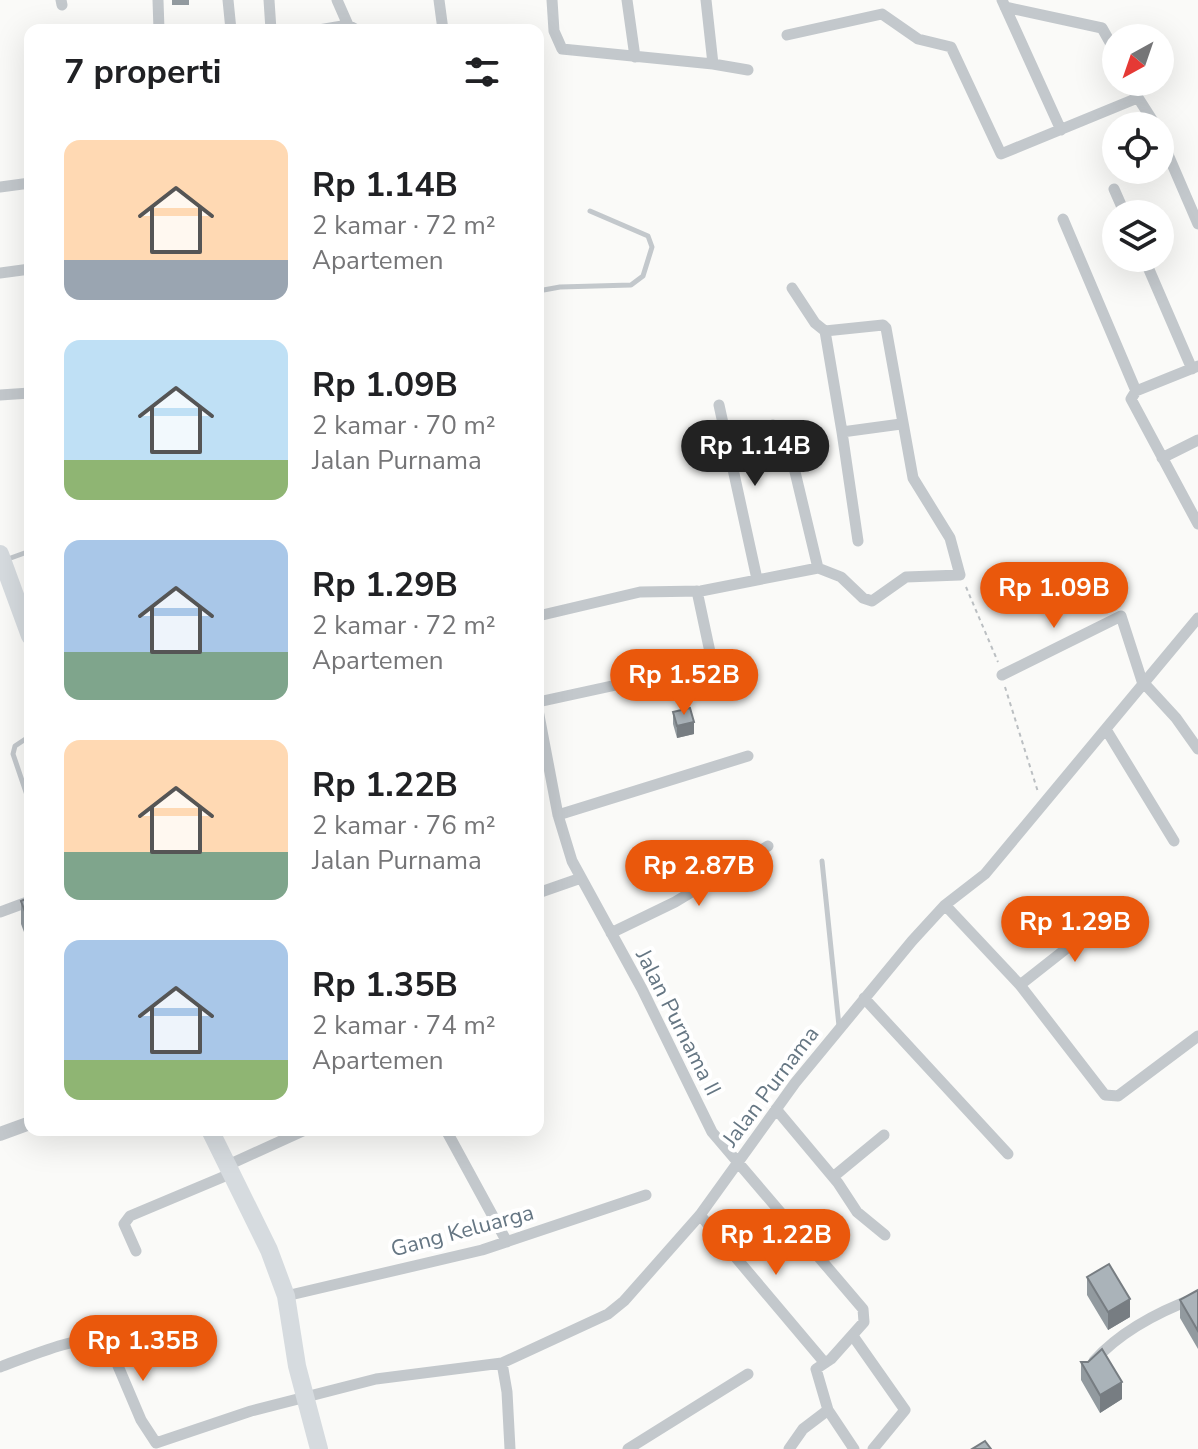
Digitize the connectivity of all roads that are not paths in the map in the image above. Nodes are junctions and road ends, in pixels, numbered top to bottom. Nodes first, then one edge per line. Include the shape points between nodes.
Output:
1 (158, 0) edge
2 (228, 0) edge
3 (269, 0) edge
4 (337, 0) edge
5 (439, 0) edge
6 (552, 0) edge
7 (627, 0) edge
8 (706, 0) edge
9 (875, 0) edge
10 (1004, 3) edge
11 (870, 14) junction
12 (159, 24) edge
13 (230, 24) edge
14 (271, 24) edge
15 (350, 24) edge
16 (442, 24) edge
17 (1102, 28) edge
18 (787, 35) dead end
19 (635, 57) junction
20 (713, 64) junction
21 (748, 70) dead end
22 (1134, 96) edge
23 (1135, 99) junction
24 (1145, 112) edge
25 (1061, 130) junction
26 (1174, 168) edge
27 (24, 184) edge
28 (0, 187) edge
29 (1114, 189) dead end
30 (1119, 200) edge
31 (590, 211) dead end
32 (1063, 219) dead end
33 (1198, 224) edge
34 (24, 270) edge
35 (1151, 272) edge
36 (0, 273) edge
37 (792, 288) dead end
38 (544, 290) edge
39 (825, 331) junction
40 (1195, 367) edge
41 (1136, 391) junction
42 (24, 393) edge
43 (0, 395) edge
44 (719, 405) dead end
45 (901, 424) junction
46 (842, 432) junction
47 (727, 438) junction
48 (1198, 440) edge
49 (1162, 458) junction
50 (1196, 518) edge
51 (858, 541) dead end
52 (24, 553) edge
53 (1, 559) edge
54 (818, 568) junction
55 (757, 579) junction
56 (697, 591) junction
57 (544, 615) edge
58 (1198, 618) edge
59 (24, 620) edge
60 (713, 664) junction
61 (1002, 675) road end
62 (717, 685) dead end
63 (1144, 685) junction
64 (544, 701) edge
65 (1107, 731) junction
66 (24, 740) edge
67 (544, 742) edge
68 (1198, 749) edge
69 (748, 756) dead end
70 (24, 786) edge
71 (558, 815) junction
72 (1174, 841) dead end
73 (768, 846) dead end
74 (822, 861) dead end
75 (581, 878) junction
76 (544, 891) edge
77 (24, 903) edge
78 (945, 905) junction
79 (0, 912) edge
80 (1109, 915) dead end
81 (611, 933) junction
82 (1020, 985) junction
83 (864, 998) junction
84 (839, 1027) junction
85 (1198, 1036) edge
86 (776, 1109) junction
87 (24, 1125) edge
88 (0, 1134) edge
89 (884, 1135) dead end
90 (213, 1136) edge
91 (293, 1136) edge
92 (449, 1136) edge
93 (1008, 1154) dead end
94 (737, 1164) junction
95 (228, 1170) junction
96 (833, 1177) junction
97 (646, 1195) dead end
98 (700, 1215) junction
99 (885, 1235) dead end
100 (507, 1242) junction
101 (136, 1251) dead end
102 (286, 1296) junction
103 (1198, 1297) edge
104 (853, 1336) junction
105 (824, 1362) junction
106 (502, 1363) junction
107 (0, 1367) edge
108 (1085, 1372) edge
109 (748, 1374) dead end
110 (305, 1396) junction
111 (828, 1410) junction
112 (319, 1449) edge
113 (510, 1449) edge
114 (628, 1449) edge
115 (789, 1449) edge
116 (854, 1449) edge
117 (873, 1449) edge

1 - 12 street
2 - 13 street
3 - 14 street
4 - 15 street
5 - 16 street
6 - 19 street via 554,31 562,49
7 - 19 street
8 - 20 street
9 - 11 street
10 - 17 street
10 - 25 street
11 - 18 street
11 - 25 street via 882,14 918,39 951,47 1001,154
19 - 20 street
20 - 21 street
22 - 23 street
23 - 24 street
23 - 25 street
26 - 33 street
27 - 28 street
29 - 30 street
31 - 38 lane via 648,236 652,247 643,276 626,287
32 - 41 street
34 - 36 street
35 - 40 street
37 - 39 street
39 - 45 street via 886,328
39 - 46 street
40 - 41 street
41 - 49 street via 1131,403
42 - 43 street
44 - 47 street
45 - 46 street
45 - 54 street via 913,478 950,538 960,575 906,577 872,601 841,577
46 - 51 street
47 - 54 street via 773,425 785,430
47 - 55 street
48 - 49 street
49 - 50 street
52 - 53 lane
53 - 59 highway
54 - 55 street
55 - 56 street
56 - 57 street via 640,592
56 - 60 street
58 - 63 street, Jalan Purnama
60 - 62 street
60 - 64 street
61 - 63 street via 1121,616
63 - 65 street, Jalan Purnama
63 - 68 street
65 - 72 street
65 - 78 street, Jalan Purnama via 985,874
66 - 70 lane via 13,754
67 - 71 street, Jalan Purnama II
69 - 71 street
71 - 75 street, Jalan Purnama II
73 - 81 street
74 - 84 lane
75 - 76 street
75 - 81 street, Jalan Purnama II
77 - 79 street
78 - 82 street
78 - 83 street, Jalan Purnama
80 - 82 street
81 - 94 street, Jalan Purnama II via 712,1132
82 - 85 street via 1096,1087 1112,1097
83 - 84 street, Jalan Purnama
83 - 93 street
84 - 86 street, Jalan Purnama
86 - 94 street, Jalan Purnama
86 - 96 street
87 - 88 street
89 - 96 street
90 - 95 highway
91 - 95 street
92 - 100 street
94 - 98 street, Jalan Purnama
94 - 104 street, Jalan Purnama II via 863,1309 864,1322
95 - 101 street via 130,1216 124,1224
95 - 102 highway
96 - 99 street via 857,1212
97 - 100 street, Gang Keluarga
98 - 105 street
98 - 106 street, Jalan Purnama via 608,1314
100 - 102 street, Gang Keluarga
102 - 110 highway
103 - 108 street via 1128,1332
104 - 105 street
104 - 117 street via 905,1410
105 - 111 street via 816,1369
106 - 110 street, Jalan Purnama via 376,1379
106 - 113 street
107 - 110 street, Jalan Purnama via 55,1348 107,1340 156,1443
109 - 114 street
110 - 112 highway
111 - 115 street via 803,1429
111 - 116 street

